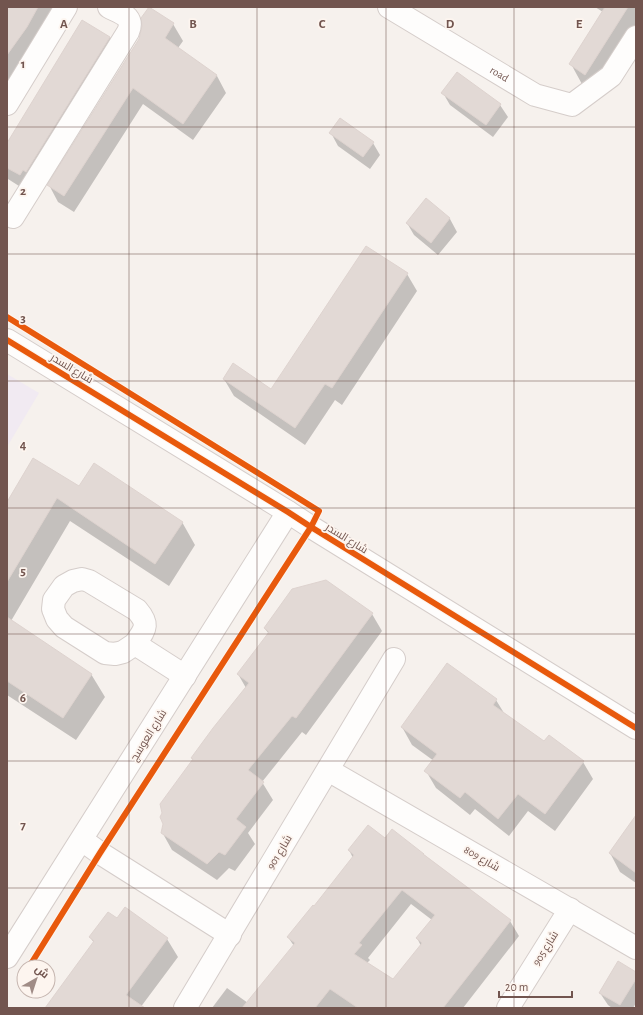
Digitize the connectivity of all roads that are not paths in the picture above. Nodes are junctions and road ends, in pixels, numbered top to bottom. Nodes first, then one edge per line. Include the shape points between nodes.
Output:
1 (66, 7) edge
2 (109, 7) edge
3 (389, 7) edge
4 (636, 38) edge
5 (7, 104) edge
6 (13, 217) dead end
7 (7, 340) edge
8 (288, 512) junction
9 (135, 644) dead end
10 (394, 659) dead end
11 (185, 676) junction
12 (636, 728) edge
13 (328, 770) junction
14 (82, 840) junction
15 (570, 909) junction
16 (230, 935) junction
17 (636, 948) edge
18 (7, 957) edge
19 (185, 1008) edge
20 (508, 1008) edge

1 - 5 street
2 - 6 street via 128,18 128,32
3 - 4 street, road via 535,95 572,105 611,76
7 - 8 street, شارع السدر
8 - 11 street, شارع العوسج
8 - 12 street, شارع السدر
9 - 11 street
10 - 13 street, شارع 901
11 - 14 street, شارع العوسج
13 - 15 street, شارع 809
13 - 16 street, شارع 901
14 - 16 street
14 - 18 street, شارع العوسج
15 - 17 street, شارع 809
15 - 20 street, شارع 905
16 - 19 street, شارع 901

